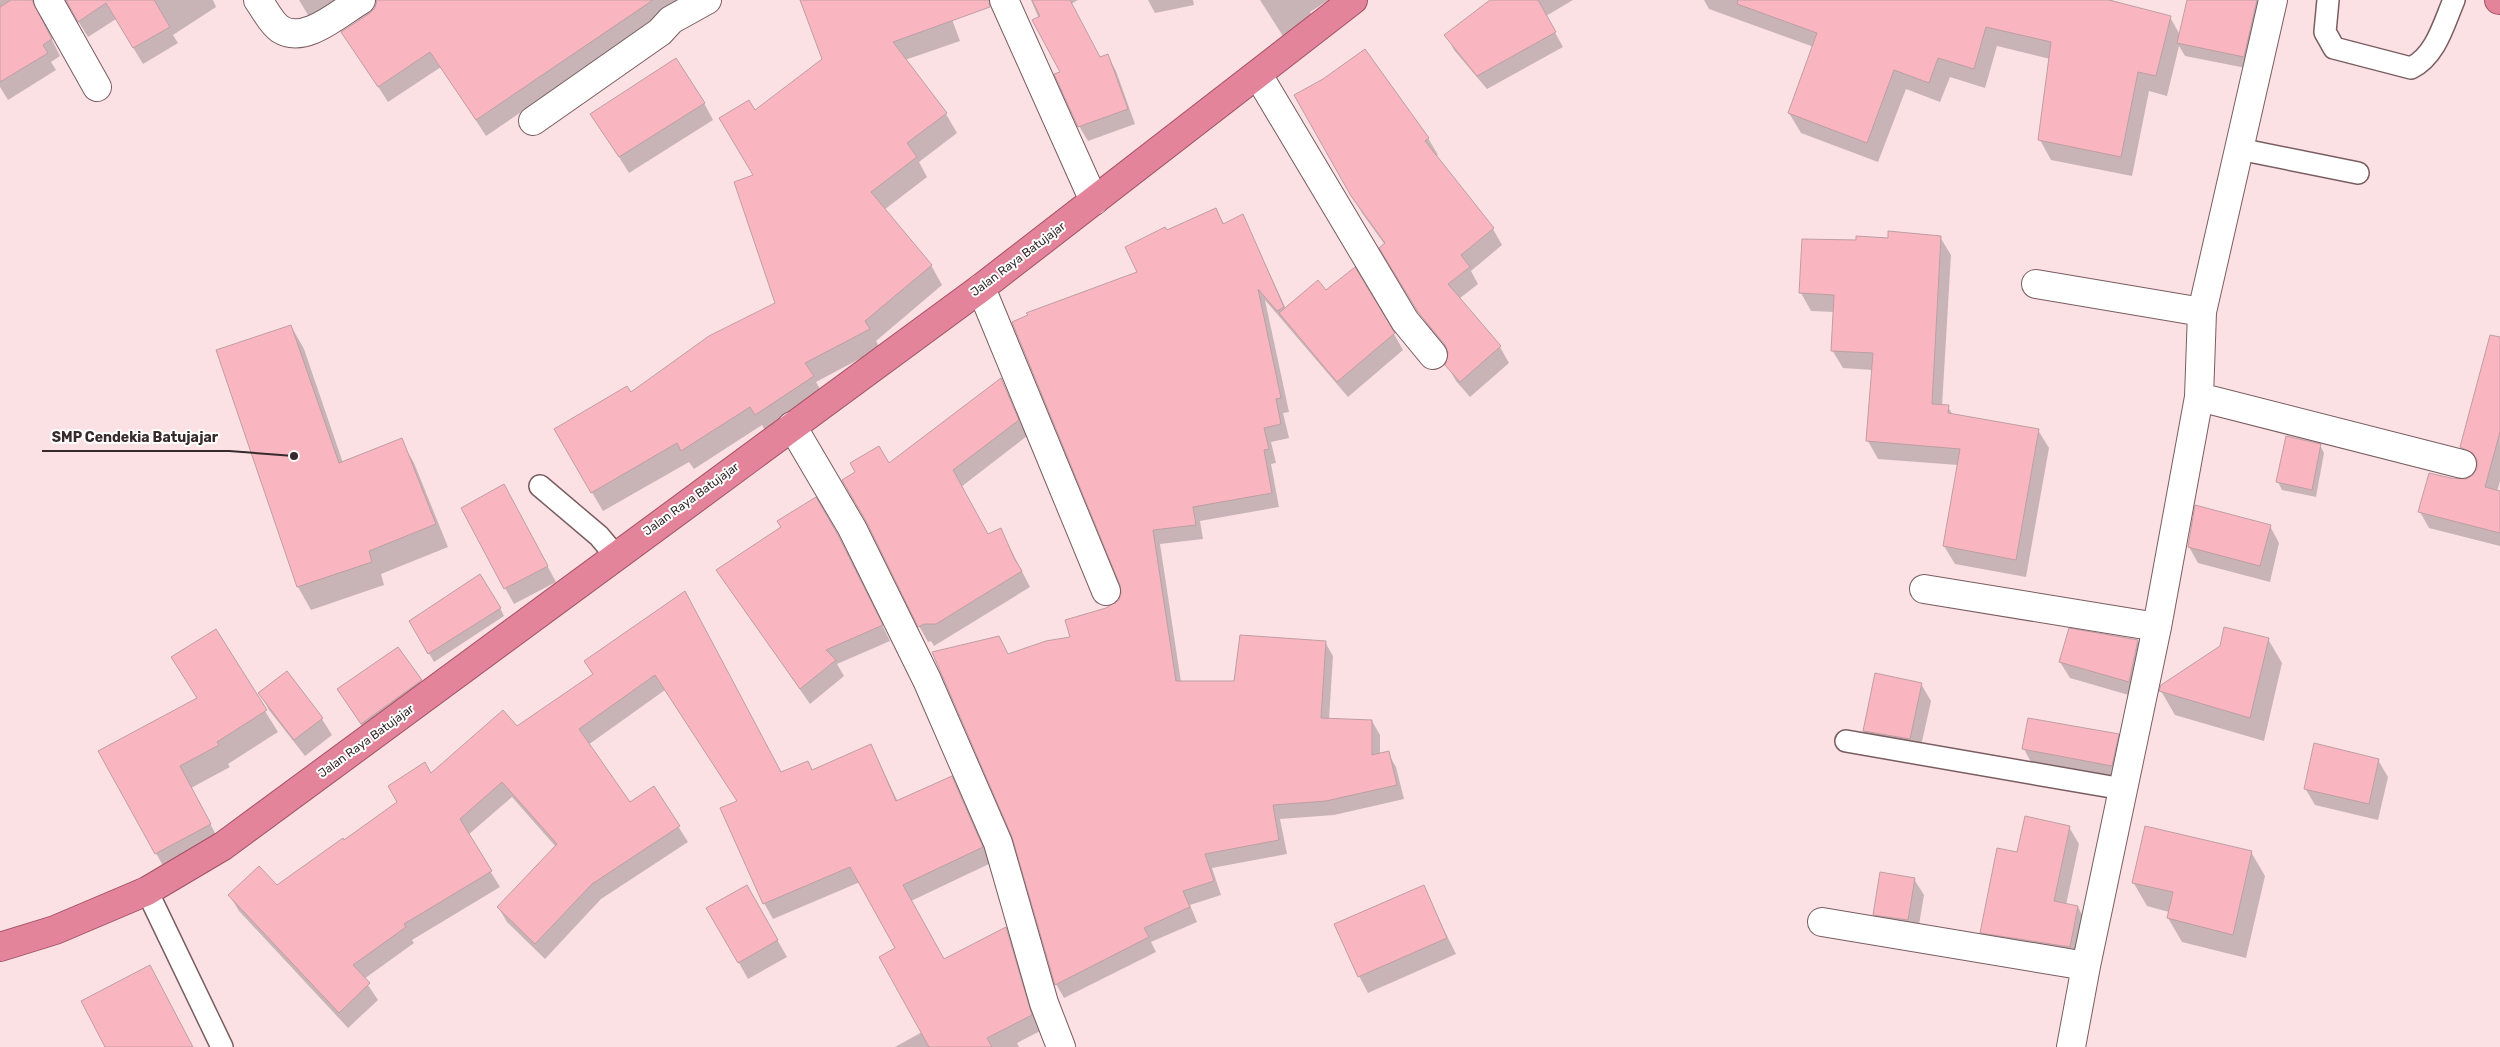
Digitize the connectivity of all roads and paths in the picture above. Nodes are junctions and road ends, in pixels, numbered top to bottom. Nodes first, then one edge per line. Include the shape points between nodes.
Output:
1 (48, 0) edge
2 (258, 0) edge
3 (361, 0) edge
4 (707, 0) edge
5 (1004, 0) edge
6 (1353, 0) edge
7 (2274, 0) edge
8 (2328, 0) edge
9 (2454, 0) edge
10 (668, 10) edge
11 (1258, 75) junction
12 (98, 87) dead end
13 (533, 121) dead end
14 (2239, 149) junction
15 (2358, 173) dead end
16 (1094, 201) junction
17 (2036, 284) dead end
18 (981, 288) junction
19 (2202, 312) junction
20 (1433, 355) dead end
21 (2199, 397) junction
22 (792, 426) junction
23 (2462, 464) dead end
24 (540, 486) dead end
25 (616, 555) junction
26 (1924, 589) dead end
27 (1106, 591) dead end
28 (2157, 626) junction
29 (1846, 741) dead end
30 (2123, 789) junction
31 (147, 891) junction
32 (1822, 922) dead end
33 (0, 947) edge
34 (2086, 966) junction
35 (222, 1047) edge
36 (1061, 1047) edge
37 (2071, 1047) edge

1 - 12 street
2 - 3 street via 278,28 293,34 312,30
4 - 10 street
5 - 16 street
6 - 11 highway, Jalan Raya Batujajar
7 - 14 street
8 - 9 lane via 2325,32 2334,48 2411,68 2423,63 2430,54
10 - 13 street via 660,32
11 - 16 highway, Jalan Raya Batujajar
11 - 20 street via 1405,321
14 - 15 lane
14 - 19 street
16 - 18 highway, Jalan Raya Batujajar
17 - 19 street
18 - 22 highway, Jalan Raya Batujajar
18 - 27 street
19 - 21 street
21 - 23 street
21 - 28 street
22 - 25 highway, Jalan Raya Batujajar
22 - 36 street via 852,528 927,680 998,843 1044,1003
24 - 25 lane via 599,536
25 - 31 highway, Jalan Raya Batujajar via 223,846
26 - 28 street
28 - 30 street
29 - 30 lane
30 - 34 street
31 - 33 highway, Jalan Raya Batujajar via 55,930
31 - 35 lane
32 - 34 street
34 - 37 street

